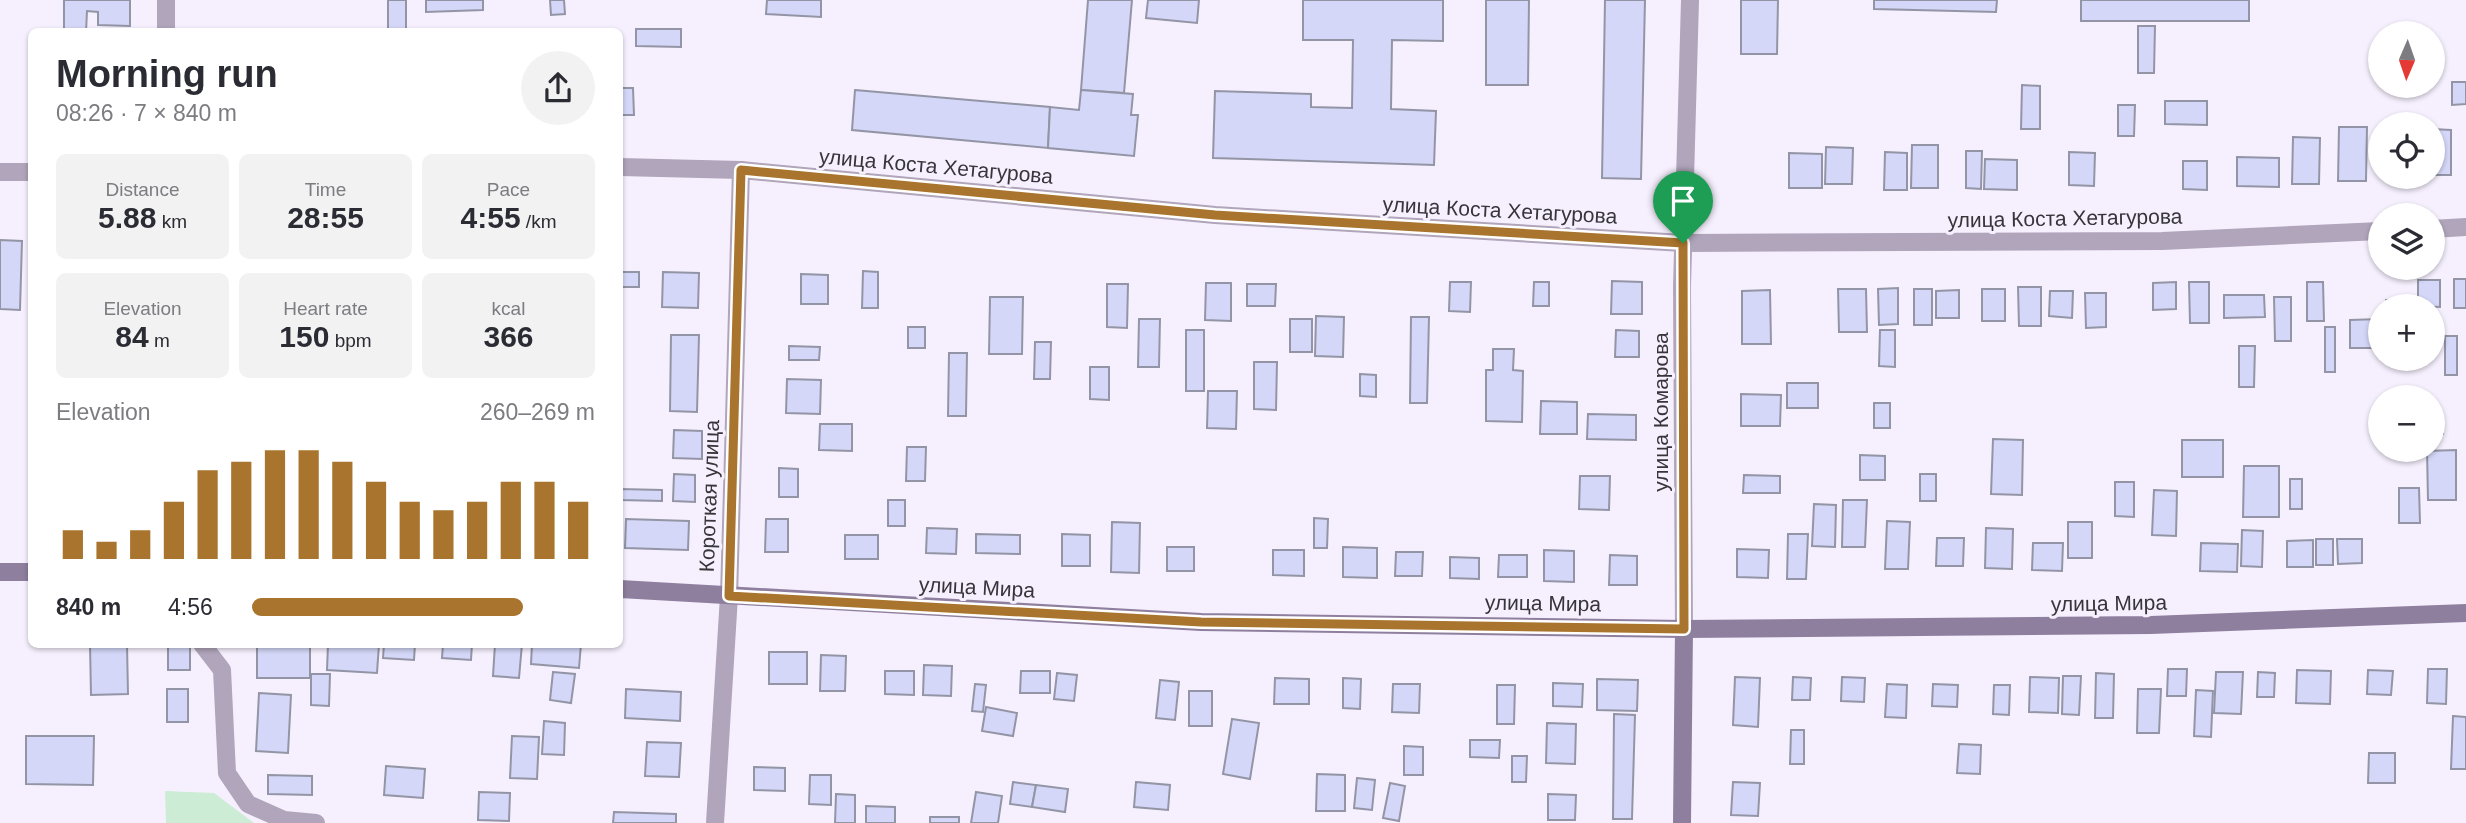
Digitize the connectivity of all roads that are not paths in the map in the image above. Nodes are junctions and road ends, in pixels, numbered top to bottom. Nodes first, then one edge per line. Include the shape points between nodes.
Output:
1 (166, 0) edge
2 (1690, 0) edge
3 (166, 28) edge
4 (623, 167) edge
5 (741, 170) junction
6 (0, 172) edge
7 (28, 172) edge
8 (2466, 227) edge
9 (2445, 228) edge
10 (2368, 232) edge
11 (1683, 243) junction
12 (0, 572) edge
13 (28, 572) edge
14 (623, 589) edge
15 (729, 596) junction
16 (2466, 613) edge
17 (1684, 629) junction
18 (205, 648) edge
19 (316, 823) edge
20 (715, 823) edge
21 (1682, 823) edge

1 - 3 street
2 - 11 street, улица Комарова
4 - 5 street, улица Коста Хетагурова
5 - 11 street, улица Коста Хетагурова via 1215,215
5 - 15 street, Короткая улица
6 - 7 street
8 - 9 street
10 - 11 street, улица Коста Хетагурова via 2162,241
11 - 17 street, улица Комарова
12 - 13 main road
14 - 15 main road, улица Мира
15 - 17 main road, улица Мира via 1201,622
15 - 20 street, Короткая улица
16 - 17 main road, улица Мира via 2151,625
17 - 21 main road, улица Комарова
18 - 19 street via 222,670 227,773 248,804 284,820

